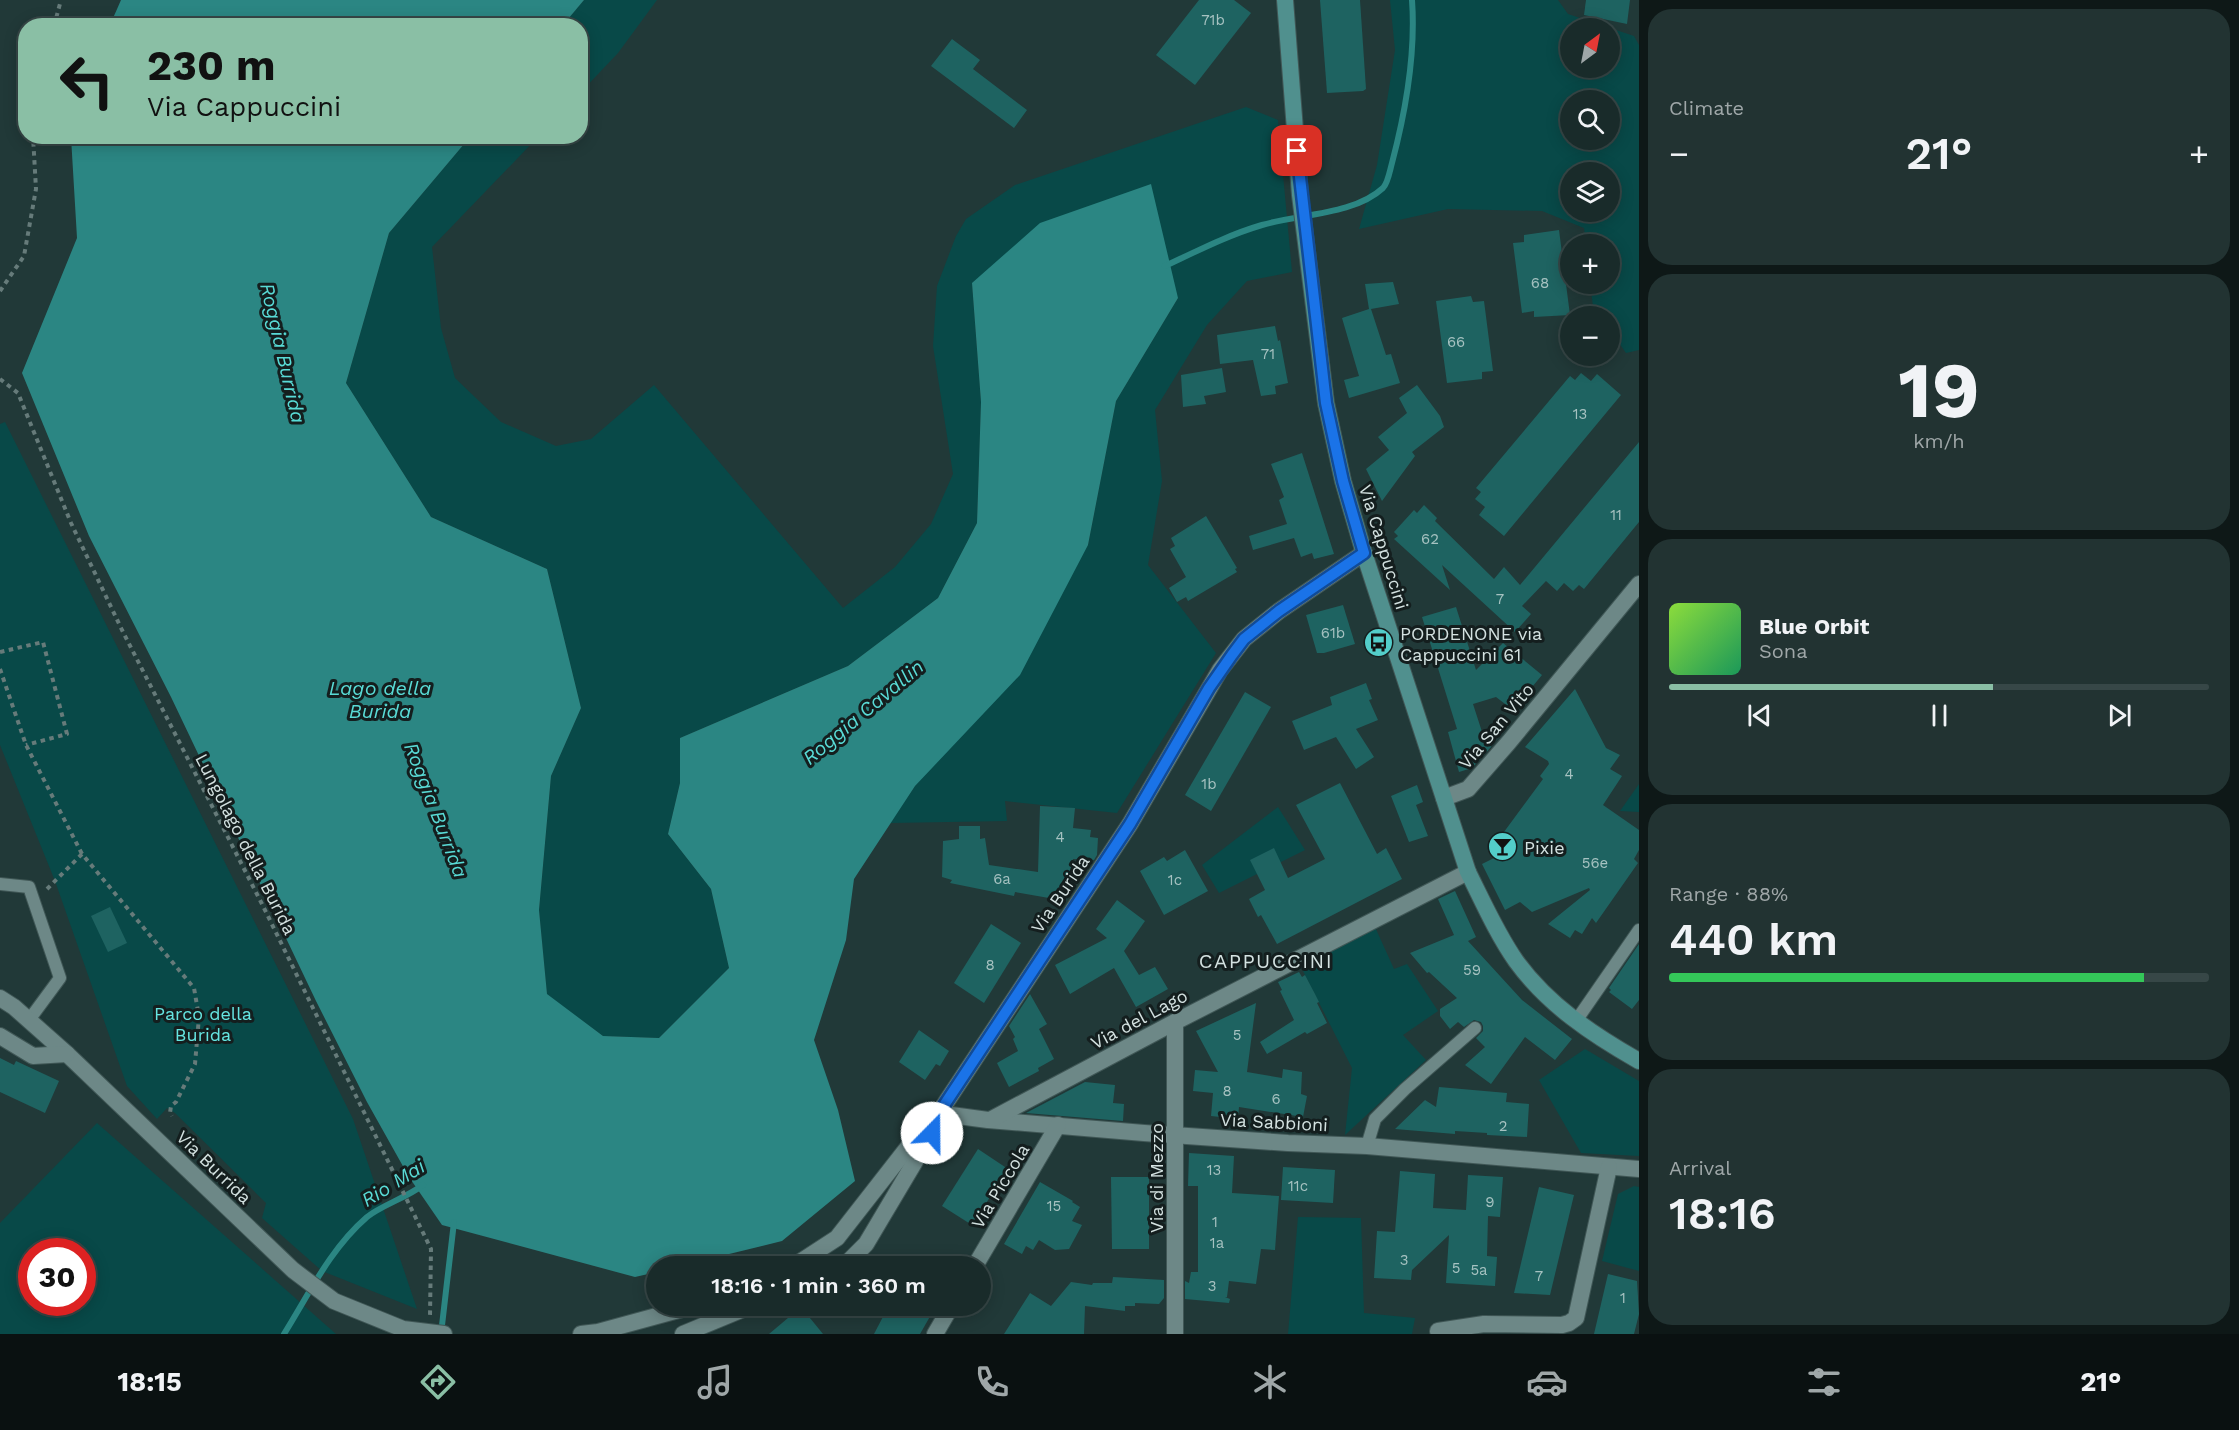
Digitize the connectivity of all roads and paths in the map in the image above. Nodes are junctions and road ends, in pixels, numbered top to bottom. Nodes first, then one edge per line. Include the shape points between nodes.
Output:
1 (61, 0) edge
2 (1285, 0) edge
3 (56, 18) edge
4 (33, 144) edge
5 (0, 291) edge
6 (0, 379) edge
7 (1364, 553) junction
8 (1639, 584) edge
9 (0, 652) edge
10 (0, 669) edge
11 (26, 746) junction
12 (1444, 798) junction
13 (82, 854) junction
14 (1468, 872) junction
15 (0, 884) edge
16 (34, 903) junction
17 (1639, 930) edge
18 (0, 998) edge
19 (28, 1020) junction
20 (1576, 1021) junction
21 (1175, 1022) junction
22 (1475, 1028) dead end
23 (0, 1036) edge
24 (67, 1054) junction
25 (1639, 1062) edge
26 (172, 1116) dead end
27 (937, 1116) junction
28 (988, 1120) junction
29 (1058, 1125) junction
30 (1175, 1135) junction
31 (1367, 1146) junction
32 (1609, 1167) junction
33 (1639, 1169) edge
34 (809, 1256) edge
35 (854, 1256) edge
36 (981, 1256) edge
37 (657, 1316) edge
38 (726, 1316) edge
39 (946, 1316) edge
40 (1438, 1331) dead end
41 (431, 1333) edge
42 (581, 1334) edge
43 (683, 1334) edge
44 (935, 1334) edge
45 (1175, 1334) edge

1 - 3 path
2 - 7 main road, Via Cappuccini via 1300,195 1326,403
4 - 5 path via 36,189 24,256
6 - 41 path, Lungolago della Burida via 18,393 71,523 112,609 431,1249
7 - 12 main road, Via Cappuccini
7 - 27 street, Via Burida via 1244,639 1214,681 1130,824
8 - 12 street, Via San Vito via 1468,789
9 - 11 path via 43,642 67,734
10 - 11 path
11 - 13 path
12 - 14 main road, Via Cappuccini
13 - 16 path
13 - 26 path via 194,988 199,1017 195,1064 171,1106
14 - 20 main road, Via Cappuccini via 1516,960 1550,1000
14 - 21 street, Via del Lago
15 - 16 lane via 29,887
16 - 19 lane via 60,978
17 - 20 lane
18 - 19 street, Via Burrida
19 - 24 street, Via Burrida
20 - 25 main road, Via Cappuccini
21 - 28 street, Via del Lago
21 - 30 street, Via di Mezzo
22 - 31 lane via 1375,1119
23 - 24 street via 33,1056
24 - 41 street, Via Burrida via 321,1292 403,1329
27 - 28 street, Via Sabbioni
27 - 34 street, Via Burida via 919,1133 837,1238
27 - 35 street via 932,1133 866,1244
28 - 29 street, Via Sabbioni
29 - 30 street, Via Sabbioni
29 - 36 street, Via Piccola
30 - 31 street, Via Sabbioni
30 - 45 street, Via di Mezzo
31 - 32 street, Via Sabbioni
32 - 33 street, Via Sabbioni
32 - 40 street via 1576,1318 1562,1324 1484,1324
37 - 42 street
38 - 43 street
39 - 44 street

